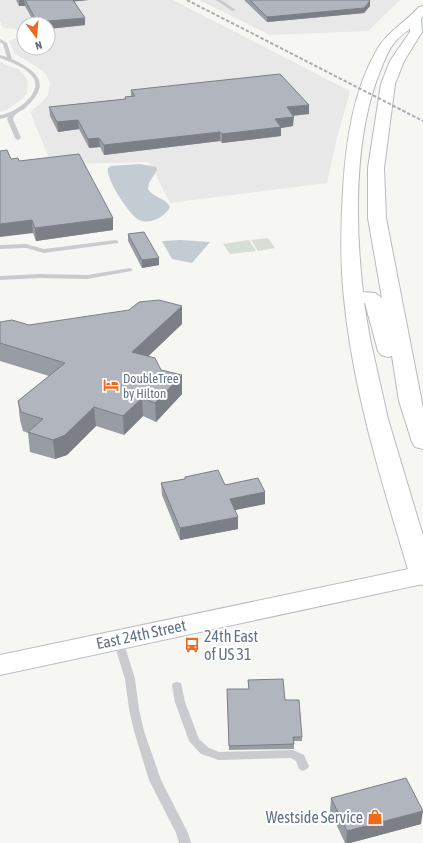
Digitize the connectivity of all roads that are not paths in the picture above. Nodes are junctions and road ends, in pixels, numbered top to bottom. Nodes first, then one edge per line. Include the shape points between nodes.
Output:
1 (218, 0) edge
2 (234, 10) dead end
3 (419, 15) edge
4 (0, 40) edge
5 (0, 56) edge
6 (10, 59) junction
7 (0, 62) edge
8 (11, 116) junction
9 (0, 117) edge
10 (18, 138) dead end
11 (116, 242) dead end
12 (0, 247) edge
13 (130, 270) dead end
14 (0, 278) edge
15 (353, 298) junction
16 (410, 401) junction
17 (423, 442) edge
18 (423, 576) edge
19 (118, 640) junction
20 (0, 665) edge
21 (177, 686) dead end
22 (303, 766) dead end
23 (185, 843) edge

1 - 2 lane
3 - 15 main road via 401,28 385,47 360,114 352,166 350,258
3 - 16 main road via 416,32 397,61 388,84 376,168 377,218
4 - 6 lane via 5,43
5 - 6 lane
6 - 7 lane
6 - 8 lane via 28,70 38,84 36,94
8 - 9 lane
8 - 10 lane
11 - 12 lane via 44,251 26,246
13 - 14 lane via 88,277
15 - 16 main road via 368,297 374,300 397,389
15 - 18 main road via 380,432
16 - 17 main road
18 - 19 main road, East 24th Street
19 - 20 main road, East 24th Street
19 - 23 lane via 130,680 139,731 155,780
21 - 22 lane via 194,741 204,751 219,756 293,754 300,758

